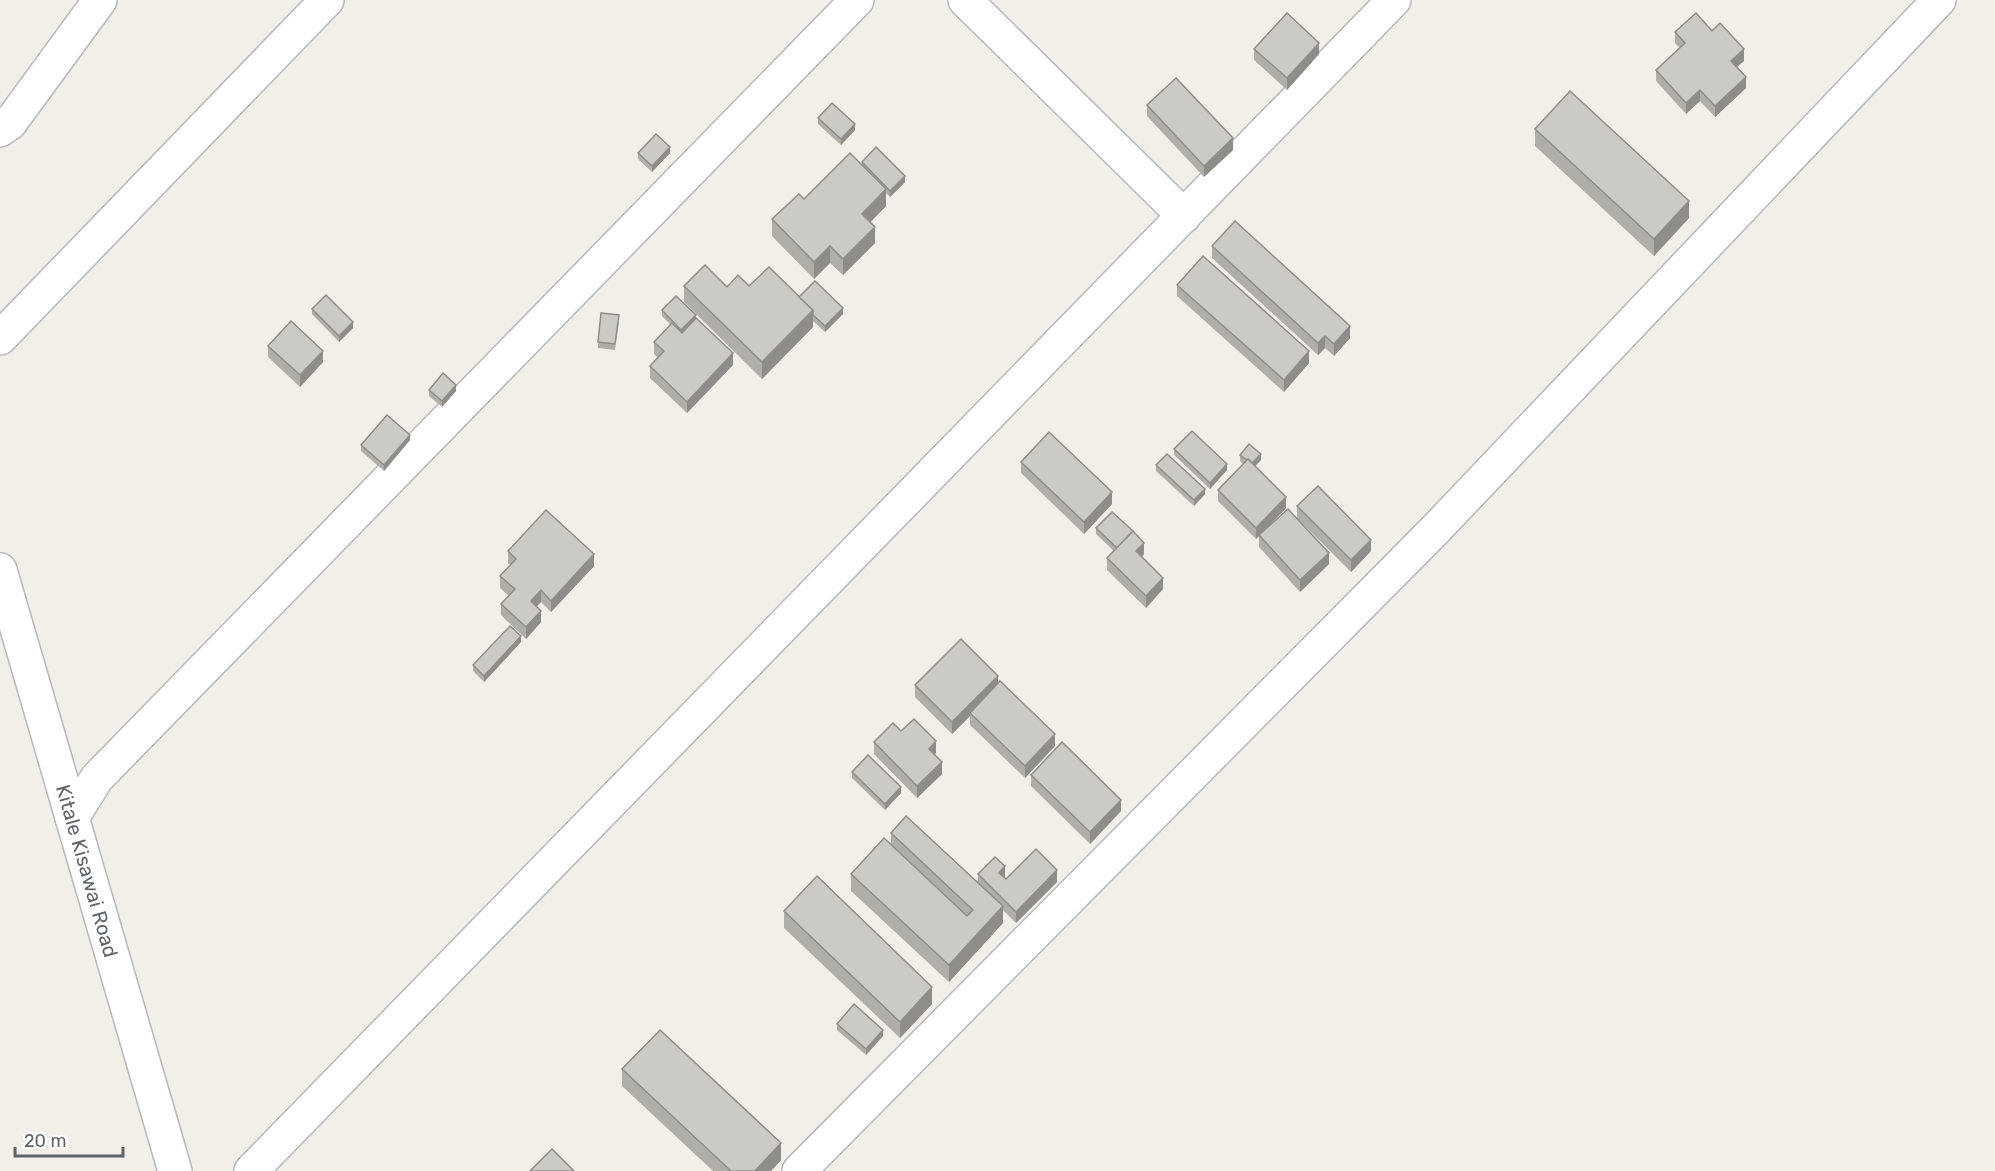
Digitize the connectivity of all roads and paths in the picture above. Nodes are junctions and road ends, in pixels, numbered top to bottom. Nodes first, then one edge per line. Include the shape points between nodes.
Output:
1 (100, 0) edge
2 (327, 0) edge
3 (857, 0) edge
4 (965, 0) edge
5 (1394, 0) edge
6 (1939, 0) edge
7 (0, 130) edge
8 (1184, 216) junction
9 (0, 338) edge
10 (0, 570) edge
11 (72, 818) junction
12 (175, 1171) edge
13 (251, 1171) edge
14 (799, 1171) edge

1 - 7 street via 10,123
2 - 9 street
3 - 11 street via 97,778
4 - 8 street
5 - 8 street
6 - 14 street via 1435,530
8 - 13 street
10 - 11 street, Kitale Kisawai Road
11 - 12 street, Kitale Kisawai Road

